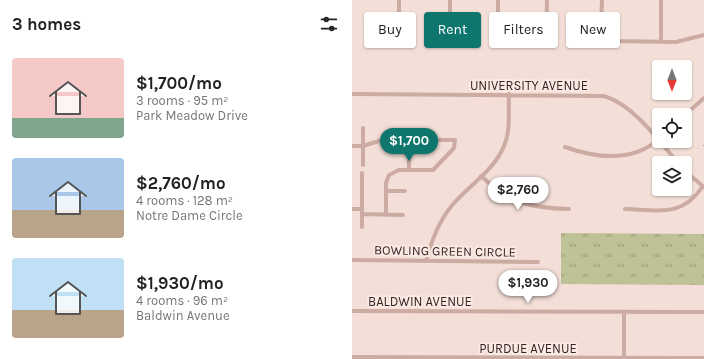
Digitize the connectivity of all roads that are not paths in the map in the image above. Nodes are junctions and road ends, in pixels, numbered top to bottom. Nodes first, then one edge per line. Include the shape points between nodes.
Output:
1 (399, 0) edge
2 (450, 0) edge
3 (498, 0) edge
4 (547, 0) edge
5 (602, 0) edge
6 (661, 0) edge
7 (399, 12) edge
8 (450, 12) edge
9 (498, 12) edge
10 (547, 12) edge
11 (704, 35) edge
12 (661, 42) junction
13 (352, 94) edge
14 (509, 94) junction
15 (704, 98) edge
16 (692, 109) edge
17 (363, 128) dead end
18 (652, 134) edge
19 (409, 140) junction
20 (652, 144) edge
21 (352, 146) edge
22 (363, 146) junction
23 (565, 147) dead end
24 (665, 148) edge
25 (672, 156) edge
26 (363, 165) dead end
27 (409, 170) junction
28 (362, 173) dead end
29 (481, 176) junction
30 (692, 177) edge
31 (704, 186) edge
32 (386, 191) junction
33 (405, 191) dead end
34 (352, 209) edge
35 (362, 209) junction
36 (569, 209) dead end
37 (624, 209) dead end
38 (362, 214) junction
39 (386, 214) junction
40 (403, 215) dead end
41 (362, 227) dead end
42 (352, 260) edge
43 (426, 261) junction
44 (538, 262) dead end
45 (352, 311) edge
46 (704, 312) edge
47 (624, 313) junction
48 (352, 357) edge
49 (624, 358) edge
50 (704, 358) edge

1 - 7 street
2 - 8 street
3 - 9 street
4 - 10 street
5 - 12 street via 602,32 608,39 617,42
6 - 12 street
11 - 12 street via 683,41
13 - 14 street, UNIVERSITY AVENUE
14 - 18 street, UNIVERSITY AVENUE via 594,95 609,98 630,110
14 - 29 street via 505,145 498,158
15 - 16 street
17 - 22 street
19 - 22 street via 382,140
19 - 27 street
19 - 27 street via 456,140 456,146 433,170
20 - 23 street via 642,152 626,156 599,155
21 - 22 street
22 - 26 street
24 - 25 street, UNIVERSITY AVENUE
27 - 32 street via 395,170 388,175
28 - 35 street
29 - 36 street via 496,190 517,202 540,208
29 - 43 street via 442,219
30 - 31 street
31 - 37 street via 691,201 677,208
32 - 33 street
32 - 39 street
34 - 35 street
35 - 38 street
38 - 39 street
38 - 41 street
39 - 40 street
42 - 43 street, BOWLING GREEN CIRCLE
43 - 44 street, BOWLING GREEN CIRCLE
45 - 47 street, BALDWIN AVENUE
46 - 47 street, BALDWIN AVENUE
47 - 49 street
48 - 49 street, PURDUE AVENUE
49 - 50 street, PURDUE AVENUE

